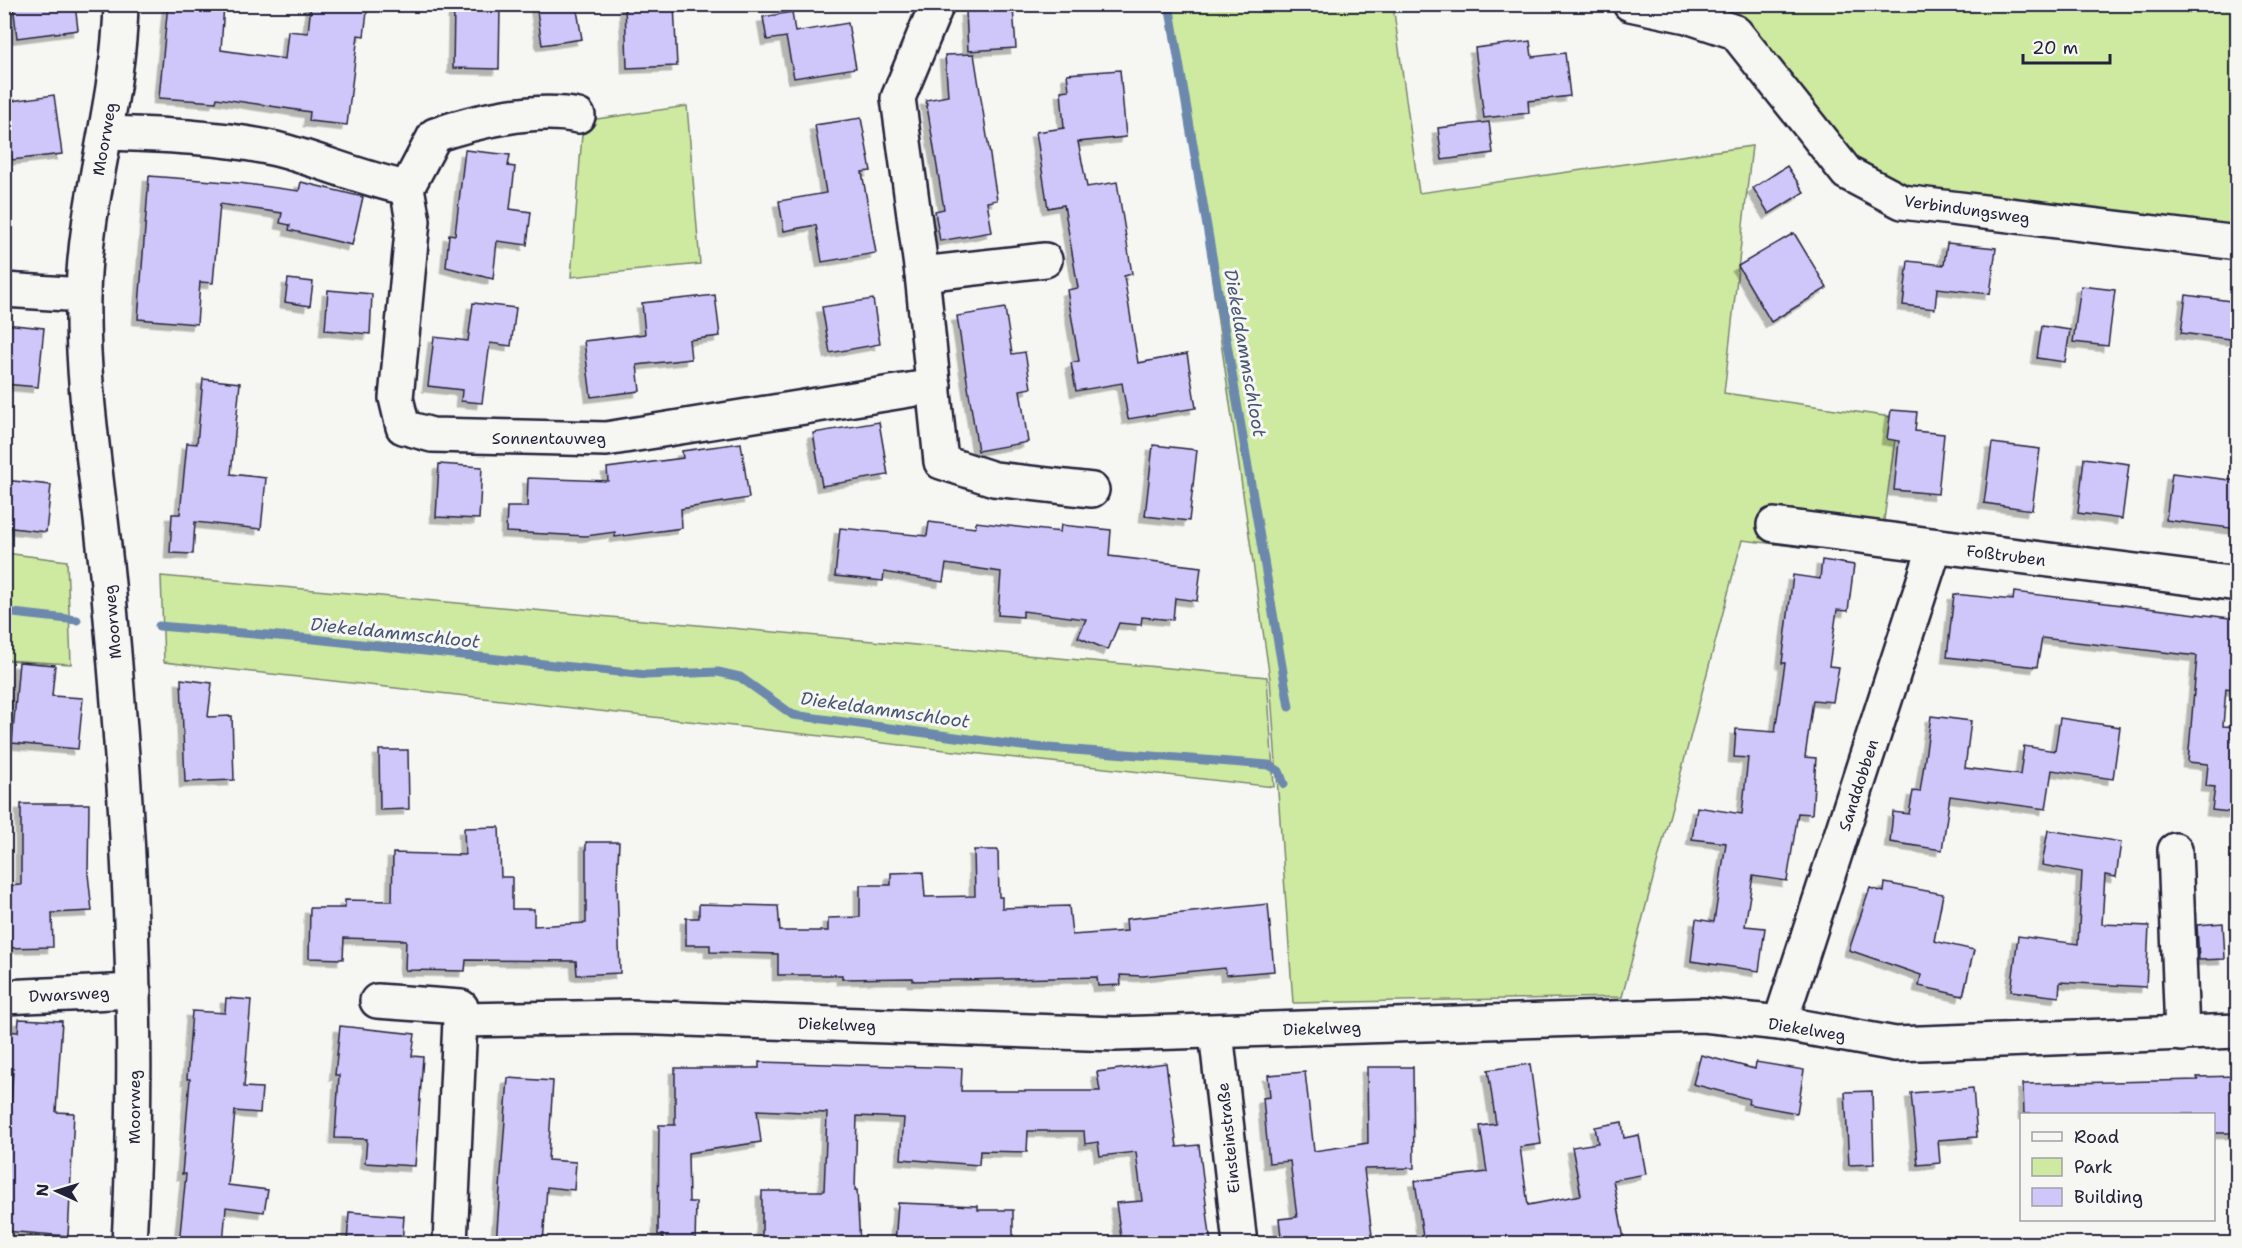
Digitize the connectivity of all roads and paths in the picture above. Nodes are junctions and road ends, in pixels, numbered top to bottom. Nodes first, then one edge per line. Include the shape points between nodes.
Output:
1 (121, 4) edge
2 (937, 4) edge
3 (1630, 4) edge
4 (578, 117) dead end
5 (107, 133) junction
6 (407, 188) junction
7 (2238, 243) edge
8 (1045, 260) dead end
9 (922, 274) junction
10 (4, 290) edge
11 (83, 295) junction
12 (934, 387) junction
13 (1092, 490) dead end
14 (1774, 525) dead end
15 (1935, 546) junction
16 (2238, 584) edge
17 (2175, 850) dead end
18 (134, 991) junction
19 (4, 997) edge
20 (377, 1001) dead end
21 (460, 1020) junction
22 (1780, 1023) junction
23 (2238, 1031) edge
24 (1216, 1032) junction
25 (2182, 1034) junction
26 (129, 1244) edge
27 (450, 1244) edge
28 (1240, 1244) edge

1 - 5 street, Moorweg
2 - 9 street via 898,98
3 - 7 street, Verbindungsweg via 1687,16 1735,32 1847,173 1902,202
4 - 6 street via 558,112 466,124 435,135
5 - 6 street via 178,136 275,149
5 - 11 street, Moorweg via 90,208
6 - 12 street, Sonnentauweg via 413,221 396,398 403,427 432,435 606,439
8 - 9 street
9 - 12 street
10 - 11 street
11 - 18 street, Moorweg via 85,366 125,778
12 - 13 street via 941,462 994,479
14 - 15 street, Foßtruben
15 - 16 street, Foßtruben
15 - 22 street, Sanddobben
17 - 25 street
18 - 19 street, Dwarsweg
18 - 26 street, Moorweg via 134,1157
20 - 21 street via 461,1007
21 - 24 street, Diekelweg via 630,1017 1115,1034
21 - 27 street
22 - 24 street, Diekelweg via 1703,1015
22 - 25 street, Diekelweg via 1895,1044
23 - 25 street, Diekelweg
24 - 28 street, Einsteinstraße

